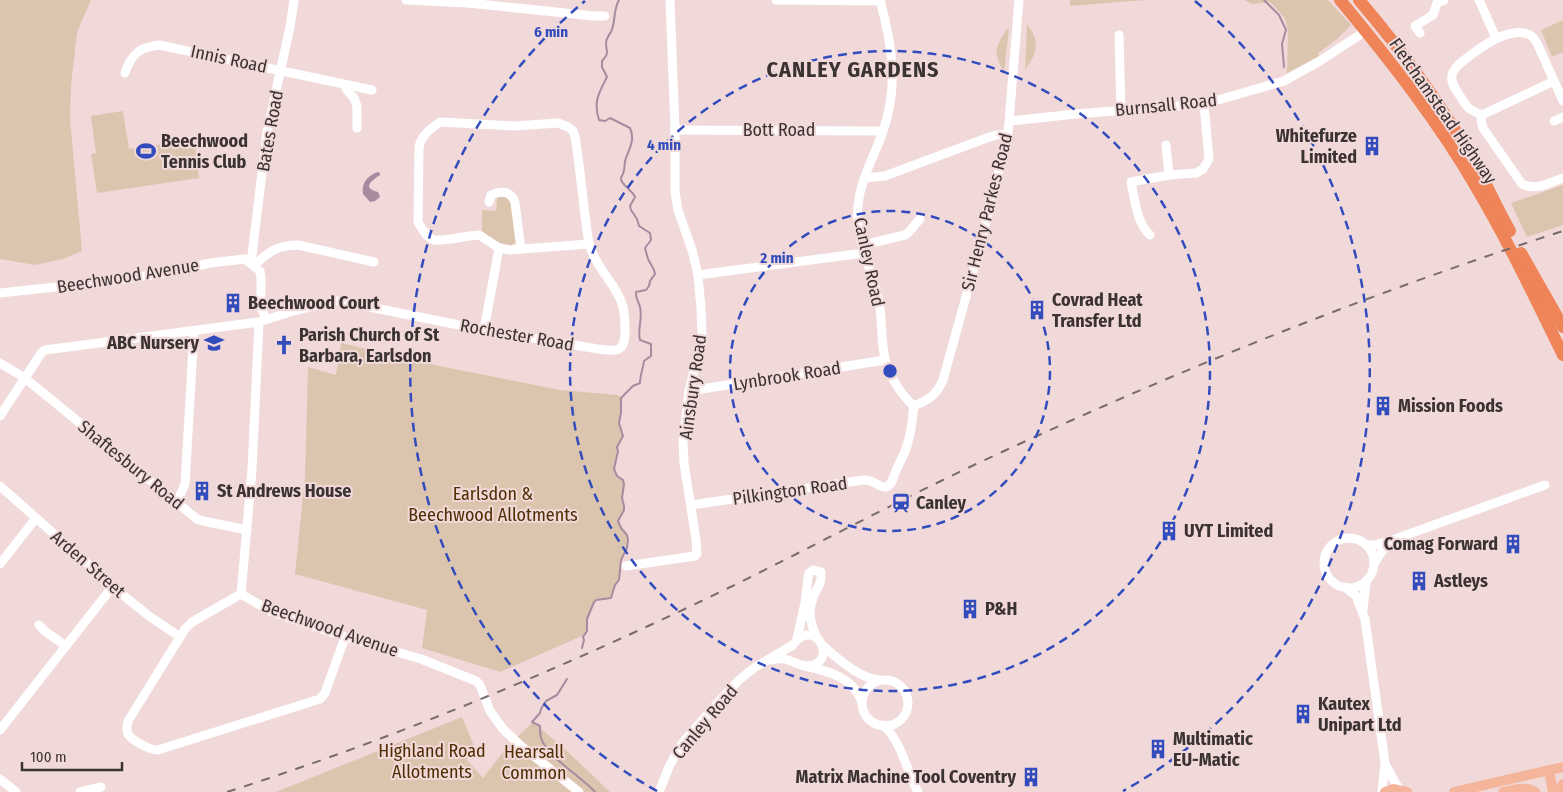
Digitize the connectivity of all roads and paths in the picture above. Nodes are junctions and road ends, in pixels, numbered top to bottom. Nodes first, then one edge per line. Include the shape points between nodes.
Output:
1 (294, 0) edge
2 (406, 0) edge
3 (672, 0) edge
4 (776, 0) edge
5 (1019, 0) edge
6 (1340, 0) edge
7 (1359, 0) edge
8 (1444, 0) edge
9 (1480, 0) edge
10 (880, 1) edge
11 (605, 16) dead end
12 (1415, 26) dead end
13 (1365, 30) junction
14 (1119, 35) dead end
15 (1496, 38) junction
16 (280, 70) junction
17 (125, 73) dead end
18 (1554, 81) junction
19 (346, 85) junction
20 (372, 90) dead end
21 (1563, 101) edge
22 (1204, 104) junction
23 (1121, 110) junction
24 (1482, 115) junction
25 (1010, 121) junction
26 (357, 128) dead end
27 (675, 130) junction
28 (883, 131) junction
29 (1008, 134) junction
30 (1166, 145) dead end
31 (1169, 175) junction
32 (865, 178) junction
33 (1563, 178) edge
34 (489, 202) dead end
35 (920, 218) dead end
36 (1504, 231) junction
37 (1150, 234) dead end
38 (589, 244) junction
39 (500, 248) junction
40 (864, 249) junction
41 (521, 250) junction
42 (374, 262) dead end
43 (252, 264) junction
44 (1523, 266) junction
45 (698, 275) junction
46 (0, 293) edge
47 (262, 320) junction
48 (1562, 324) edge
49 (484, 330) junction
50 (194, 331) junction
51 (1563, 355) edge
52 (885, 360) junction
53 (0, 363) edge
54 (25, 378) junction
55 (689, 391) junction
56 (914, 406) junction
57 (0, 416) edge
58 (1545, 485) dead end
59 (0, 486) edge
60 (177, 502) junction
61 (691, 505) junction
62 (36, 518) junction
63 (247, 530) junction
64 (1395, 540) junction
65 (1367, 545) junction
66 (0, 564) edge
67 (1374, 564) junction
68 (626, 566) dead end
69 (1366, 581) junction
70 (113, 586) junction
71 (1345, 587) junction
72 (241, 594) junction
73 (1363, 612) junction
74 (38, 625) dead end
75 (180, 637) junction
76 (344, 637) junction
77 (795, 642) junction
78 (820, 642) junction
79 (66, 646) junction
80 (764, 662) junction
81 (798, 663) junction
82 (808, 666) junction
83 (880, 680) junction
84 (862, 702) junction
85 (899, 721) junction
86 (883, 725) junction
87 (0, 730) edge
88 (900, 752) junction
89 (1385, 764) junction
90 (1563, 767) edge
91 (1549, 770) junction
92 (0, 780) edge
93 (1563, 784) edge
94 (101, 787) dead end
95 (1403, 791) edge
96 (16, 792) edge
97 (80, 792) edge
98 (579, 792) edge
99 (659, 792) edge
100 (918, 792) edge
101 (1383, 792) edge
102 (1454, 792) edge
103 (1503, 792) edge
104 (1536, 792) edge
105 (1553, 792) edge
106 (1559, 792) edge

1 - 16 street, Bates Road
2 - 11 street
3 - 27 street, Ainsbury Road
4 - 10 street
5 - 25 street, Sir Henry Parkes Road
6 - 13 highway, Fletchamstead Highway
7 - 36 highway, Fletchamstead Highway via 1459,136 1477,166
8 - 12 street via 1437,3 1433,15
9 - 15 street
10 - 28 street, Canley Road via 893,59 892,90
13 - 22 street, Burnsall Road via 1284,81
13 - 36 highway, Fletchamstead Highway via 1449,144
14 - 23 street
15 - 18 street via 1519,33 1531,35
15 - 24 street via 1452,73 1452,82 1469,110
16 - 17 street, Innis Road via 159,45 138,51
16 - 19 street, Innis Road
16 - 43 street, Bates Road via 267,132
18 - 21 street
18 - 24 street
19 - 20 street, Innis Road
19 - 26 street via 354,98
22 - 23 street, Burnsall Road
22 - 31 street via 1210,159 1196,173
23 - 25 street, Burnsall Road
24 - 33 street via 1483,128 1522,184 1535,188
25 - 29 street, Sir Henry Parkes Road
27 - 28 street, Bott Road
27 - 45 street, Ainsbury Road via 676,200
28 - 32 street, Canley Road
29 - 32 street via 984,138 885,176
29 - 56 street, Sir Henry Parkes Road via 943,380 931,398
30 - 31 street
31 - 37 street via 1131,182 1141,221
32 - 40 street, Canley Road via 858,207
34 - 41 street via 491,195 497,192 512,196
35 - 40 street via 905,235
36 - 44 highway, Fletchamstead Highway
38 - 39 street, Rochester Road via 573,130 558,123 514,126 440,122 420,141 418,222 423,232 434,240 479,235
38 - 41 street
38 - 49 street, Rochester Road via 623,308 625,331 622,347 618,350 598,349
39 - 41 street
39 - 49 street
40 - 45 street
40 - 52 street, Canley Road via 880,304
42 - 43 street via 287,245 272,250
43 - 46 street, Beechwood Avenue
43 - 47 street, Beechwood Avenue via 261,275
44 - 48 highway, Fletchamstead Highway
44 - 51 highway, Fletchamstead Highway
45 - 55 street, Ainsbury Road via 702,334
47 - 49 street, Rochester Road via 340,301
47 - 50 street, Rochester Road
47 - 63 street, Beechwood Avenue
50 - 54 street, Rochester Road via 45,350
50 - 60 street via 185,484
52 - 55 street, Lynbrook Road
52 - 56 street, Canley Road via 898,390
53 - 54 street, Shaftesbury Road
54 - 57 street, Rochester Road
54 - 60 street, Shaftesbury Road
55 - 61 street, Ainsbury Road via 683,441
56 - 61 street, Pilkington Road via 906,449 894,479 887,486 868,480
58 - 64 street
59 - 62 street, Arden Street
60 - 63 street, Shaftesbury Road via 200,520
61 - 68 street, Ainsbury Road via 695,556
62 - 66 street
62 - 70 street, Arden Street
63 - 72 street, Beechwood Avenue
64 - 65 street
64 - 67 street via 1382,551
65 - 67 street
65 - 71 street via 1357,539 1343,538 1332,544 1326,554 1327,574
67 - 69 street
69 - 71 street
69 - 73 street
70 - 75 street, Arden Street
70 - 79 street
71 - 73 street via 1356,596
72 - 75 street via 192,622
72 - 76 street, Beechwood Avenue via 272,612
73 - 89 street
74 - 79 street
75 - 76 street via 127,724 131,738 152,750 320,699 325,694
76 - 98 street, Beechwood Avenue via 421,659 480,684 490,711 503,729
77 - 78 street via 805,635 814,636
77 - 78 street via 808,577 813,570 821,572 822,576 810,608 811,625
77 - 80 street, Canley Road
77 - 81 street via 794,656
78 - 82 street via 823,655 815,664
78 - 83 street via 854,670
79 - 87 street
80 - 81 street, Canley Road via 779,658
80 - 99 street, Canley Road via 739,680 684,742 668,766
81 - 82 street
82 - 84 street via 844,680 856,690
83 - 84 street via 868,687
83 - 85 street via 894,682 906,694 906,712
84 - 86 street via 867,717
85 - 86 street
85 - 88 street
86 - 88 street via 893,735
88 - 100 street
89 - 95 street
89 - 101 street
90 - 91 main road
91 - 102 main road
91 - 105 main road
92 - 96 street
93 - 106 main road
94 - 97 street
95 - 101 main road
103 - 104 main road via 1520,788

